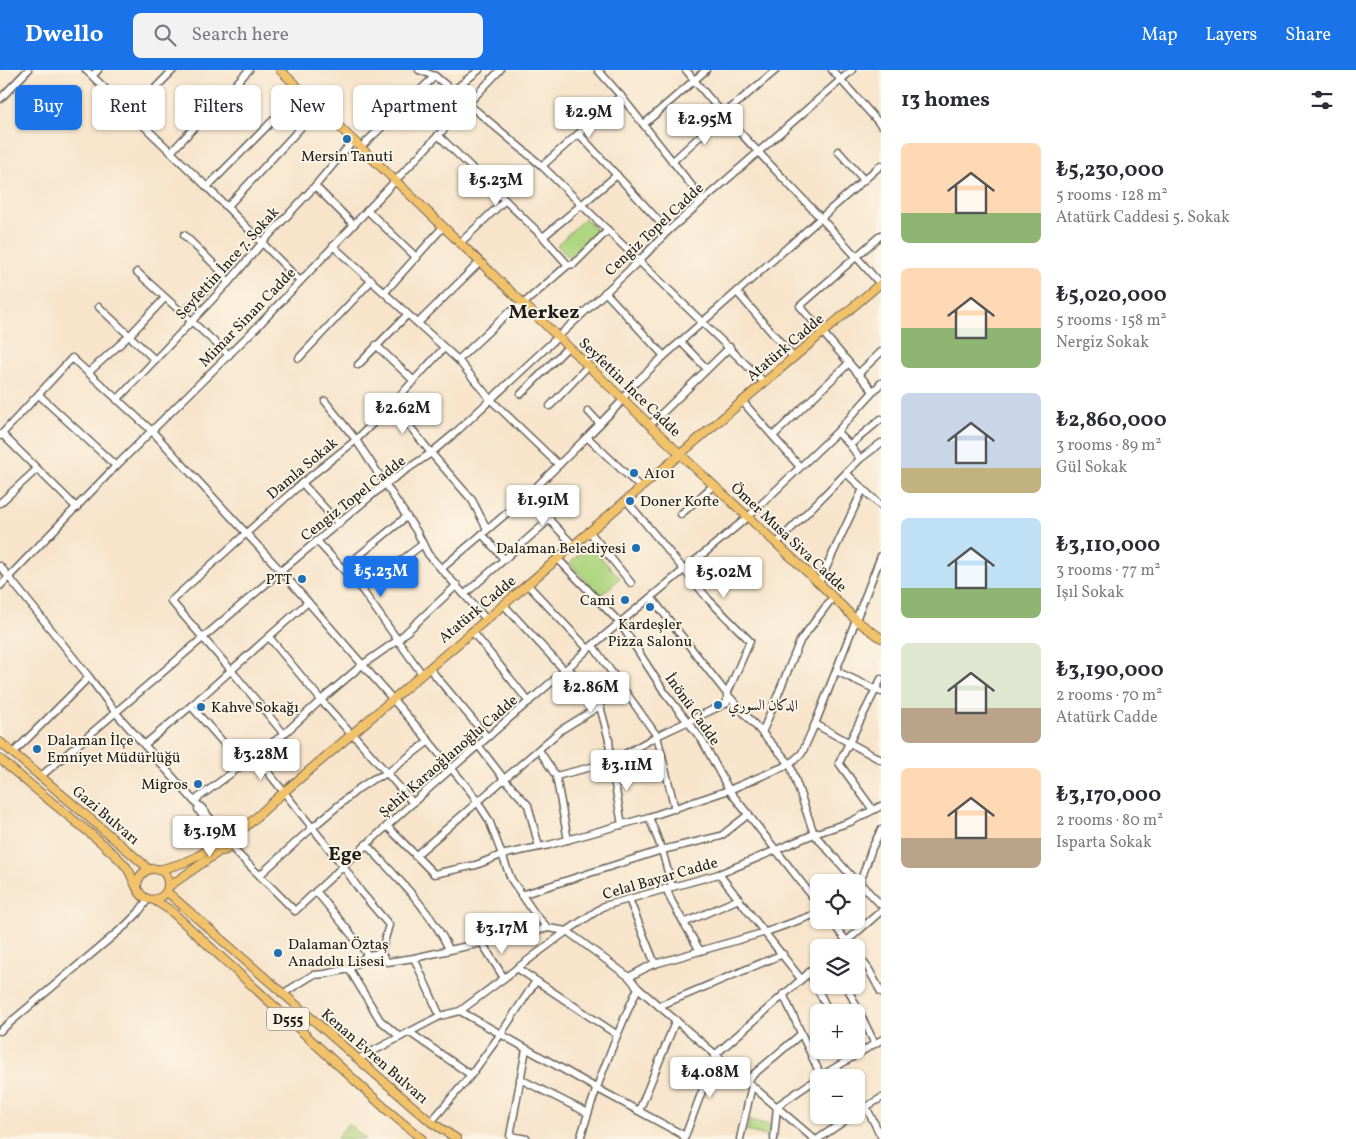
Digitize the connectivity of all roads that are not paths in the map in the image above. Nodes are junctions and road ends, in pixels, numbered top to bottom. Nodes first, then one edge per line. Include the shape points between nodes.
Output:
1 (28, 70) edge
2 (86, 70) edge
3 (98, 70) edge
4 (173, 70) edge
5 (249, 70) edge
6 (280, 70) edge
7 (419, 70) edge
8 (479, 70) edge
9 (500, 70) edge
10 (598, 70) edge
11 (686, 70) edge
12 (706, 70) edge
13 (776, 70) edge
14 (832, 70) edge
15 (852, 70) edge
16 (431, 73) edge
17 (93, 75) junction
18 (694, 80) junction
19 (841, 80) junction
20 (103, 85) edge
21 (158, 85) edge
22 (296, 85) edge
23 (446, 85) edge
24 (460, 85) edge
25 (476, 96) edge
26 (622, 96) junction
27 (0, 99) edge
28 (476, 110) edge
29 (724, 114) junction
30 (271, 122) edge
31 (644, 124) junction
32 (881, 125) edge
33 (148, 130) edge
34 (298, 130) edge
35 (342, 130) edge
36 (443, 130) edge
37 (579, 134) junction
38 (438, 135) junction
39 (353, 141) junction
40 (360, 148) junction
41 (838, 151) dead end
42 (171, 152) junction
43 (757, 152) junction
44 (672, 162) junction
45 (881, 165) edge
46 (542, 166) junction
47 (617, 175) junction
48 (395, 180) junction
49 (864, 180) junction
50 (315, 186) junction
51 (207, 187) junction
52 (505, 200) junction
53 (704, 200) junction
54 (582, 205) junction
55 (226, 207) junction
56 (367, 210) junction
57 (820, 219) junction
58 (353, 224) junction
59 (444, 227) junction
60 (608, 230) junction
61 (668, 231) junction
62 (881, 234) edge
63 (184, 236) dead end
64 (543, 237) junction
65 (262, 242) junction
66 (460, 243) junction
67 (334, 246) junction
68 (857, 257) junction
69 (417, 258) junction
70 (639, 261) junction
71 (480, 262) junction
72 (568, 265) junction
73 (137, 272) dead end
74 (222, 272) junction
75 (372, 280) junction
76 (300, 281) junction
77 (228, 283) junction
78 (880, 284) edge
79 (385, 292) junction
80 (605, 292) junction
81 (737, 292) junction
82 (165, 298) junction
83 (523, 304) junction
84 (99, 307) dead end
85 (182, 314) junction
86 (407, 315) junction
87 (191, 322) junction
88 (703, 322) junction
89 (418, 323) junction
90 (822, 333) junction
91 (129, 336) junction
92 (558, 337) junction
93 (681, 342) junction
94 (376, 345) junction
95 (568, 347) junction
96 (730, 347) junction
97 (444, 348) junction
98 (881, 352) edge
99 (229, 354) junction
100 (664, 356) junction
101 (793, 357) junction
102 (299, 358) dead end
103 (155, 360) junction
104 (458, 360) junction
105 (850, 363) junction
106 (358, 364) dead end
107 (588, 366) junction
108 (707, 368) junction
109 (88, 373) junction
110 (858, 374) junction
111 (414, 381) junction
112 (764, 382) junction
113 (881, 383) edge
114 (873, 392) junction
115 (521, 394) dead end
116 (38, 395) junction
117 (490, 399) junction
118 (117, 400) junction
119 (623, 400) junction
120 (325, 401) dead end
121 (742, 401) junction
122 (392, 404) junction
123 (550, 406) dead end
124 (588, 411) dead end
125 (881, 419) edge
126 (600, 424) junction
127 (650, 425) junction
128 (152, 431) junction
129 (837, 432) junction
130 (1, 435) edge
131 (773, 436) junction
132 (587, 437) junction
133 (356, 440) junction
134 (881, 443) edge
135 (850, 445) junction
136 (431, 453) junction
137 (680, 454) junction
138 (860, 459) junction
139 (559, 464) junction
140 (116, 466) junction
141 (800, 467) junction
142 (38, 469) junction
143 (846, 473) junction
144 (302, 483) junction
145 (384, 485) junction
146 (714, 486) junction
147 (640, 487) junction
148 (863, 489) junction
149 (527, 496) junction
150 (626, 500) junction
151 (0, 503) edge
152 (881, 506) edge
153 (77, 508) junction
154 (681, 514) dead end
155 (748, 516) junction
156 (406, 517) junction
157 (550, 519) junction
158 (340, 524) junction
159 (485, 532) junction
160 (589, 532) junction
161 (247, 534) junction
162 (317, 541) junction
163 (777, 543) junction
164 (423, 544) junction
165 (573, 544) junction
166 (881, 556) edge
167 (558, 558) junction
168 (504, 559) junction
169 (0, 566) edge
170 (344, 568) junction
171 (442, 569) junction
172 (684, 570) junction
173 (281, 571) junction
174 (8, 578) junction
175 (631, 583) dead end
176 (819, 583) junction
177 (528, 584) junction
178 (457, 585) junction
179 (0, 586) edge
180 (362, 590) junction
181 (465, 594) junction
182 (833, 597) junction
183 (652, 598) junction
184 (308, 602) junction
185 (503, 604) junction
186 (486, 619) junction
187 (856, 621) junction
188 (620, 623) junction
189 (472, 631) junction
190 (270, 637) junction
191 (203, 638) junction
192 (881, 638) edge
193 (398, 640) junction
194 (591, 647) junction
195 (362, 665) junction
196 (231, 670) junction
197 (567, 670) junction
198 (426, 671) junction
199 (836, 671) junction
200 (89, 677) junction
201 (881, 679) edge
202 (878, 691) edge
203 (727, 694) junction
204 (392, 699) junction
205 (320, 700) junction
206 (529, 702) junction
207 (191, 706) junction
208 (600, 706) junction
209 (116, 713) junction
210 (687, 722) junction
211 (815, 724) junction
212 (762, 733) junction
213 (284, 734) junction
214 (352, 734) junction
215 (657, 736) junction
216 (487, 737) junction
217 (429, 741) junction
218 (0, 742) edge
219 (849, 743) junction
220 (144, 745) junction
221 (478, 745) junction
222 (539, 750) junction
223 (13, 753) junction
224 (255, 756) junction
225 (0, 759) edge
226 (881, 760) edge
227 (611, 762) junction
228 (790, 764) junction
229 (242, 765) junction
230 (452, 769) junction
231 (386, 774) junction
232 (556, 776) junction
233 (40, 777) junction
234 (504, 779) junction
235 (730, 790) junction
236 (284, 792) junction
237 (194, 801) junction
238 (477, 801) junction
239 (413, 803) junction
240 (881, 806) edge
241 (675, 809) junction
242 (873, 810) junction
243 (749, 814) junction
244 (649, 817) junction
245 (622, 825) junction
246 (387, 826) junction
247 (313, 827) junction
248 (881, 830) edge
249 (814, 834) junction
250 (568, 840) junction
251 (228, 841) junction
252 (215, 843) junction
253 (366, 844) junction
254 (539, 847) junction
255 (662, 850) junction
256 (777, 850) junction
257 (220, 851) junction
258 (502, 855) junction
259 (415, 856) junction
260 (343, 866) junction
261 (148, 870) junction
262 (158, 870) junction
263 (261, 874) junction
264 (719, 874) junction
265 (849, 874) edge
266 (863, 874) edge
267 (137, 886) junction
268 (669, 888) junction
269 (865, 888) edge
270 (167, 889) junction
271 (316, 891) junction
272 (810, 893) edge
273 (521, 894) junction
274 (151, 899) junction
275 (630, 899) junction
276 (739, 899) junction
277 (881, 906) edge
278 (881, 911) edge
279 (810, 916) edge
280 (684, 923) junction
281 (548, 928) junction
282 (837, 929) edge
283 (566, 931) junction
284 (766, 932) junction
285 (845, 939) edge
286 (849, 939) edge
287 (482, 942) junction
288 (449, 949) junction
289 (700, 951) junction
290 (381, 954) junction
291 (783, 954) junction
292 (368, 956) junction
293 (414, 958) junction
294 (655, 964) junction
295 (865, 964) edge
296 (517, 968) junction
297 (348, 969) junction
298 (809, 972) joint
299 (629, 977) junction
300 (504, 978) junction
301 (801, 979) junction
302 (536, 981) junction
303 (638, 988) junction
304 (881, 992) edge
305 (282, 994) junction
306 (783, 994) junction
307 (850, 994) edge
308 (825, 1004) edge
309 (659, 1006) junction
310 (460, 1011) junction
311 (440, 1016) junction
312 (676, 1020) junction
313 (0, 1032) edge
314 (409, 1032) junction
315 (616, 1034) junction
316 (801, 1034) junction
317 (500, 1035) junction
318 (400, 1037) junction
319 (881, 1040) edge
320 (874, 1044) junction
321 (526, 1049) junction
322 (865, 1049) edge
323 (716, 1054) junction
324 (358, 1059) junction
325 (849, 1059) edge
326 (818, 1069) edge
327 (833, 1069) edge
328 (472, 1075) junction
329 (520, 1079) junction
330 (750, 1083) junction
331 (810, 1083) edge
332 (596, 1088) junction
333 (881, 1098) edge
334 (776, 1106) junction
335 (866, 1107) joint
336 (639, 1111) junction
337 (588, 1113) junction
338 (431, 1122) junction
339 (840, 1124) edge
340 (881, 1136) edge
341 (684, 1137) edge
342 (453, 1138) edge
343 (422, 1139) edge
344 (527, 1139) edge
345 (580, 1139) edge
346 (740, 1139) edge
347 (774, 1139) edge
348 (814, 1139) edge
349 (818, 1139) edge

1 - 27 street
2 - 17 street
3 - 17 street
4 - 21 street
5 - 42 street
6 - 22 main road, Seyfettin İnce Cadde
7 - 16 street
8 - 24 street
9 - 25 street, Mimar Sinan Cadde
10 - 26 street
11 - 18 street
12 - 18 street
13 - 29 street
14 - 19 street
15 - 19 street, Cengiz Topel Cadde
16 - 23 street
16 - 40 street
17 - 20 street
18 - 29 street
18 - 31 street
19 - 32 street
19 - 43 street, Cengiz Topel Cadde
26 - 31 street
26 - 37 street
28 - 46 street
29 - 43 street
29 - 44 street
30 - 51 street
31 - 44 street
33 - 42 street
34 - 55 street
35 - 39 main road, Seyfettin İnce Cadde
36 - 38 street, Mimar Sinan Cadde
37 - 46 street
37 - 47 street
38 - 48 street, Mimar Sinan Cadde
38 - 52 street
39 - 40 main road, Seyfettin İnce Cadde
39 - 50 street, Seyfettin İnce 7. Sokak
40 - 48 main road, Seyfettin İnce Cadde
41 - 49 street
42 - 51 street
43 - 53 street, Cengiz Topel Cadde
43 - 57 street
44 - 53 street
45 - 49 street
46 - 54 street
47 - 54 street
47 - 61 street
48 - 56 street, Mimar Sinan Cadde
48 - 59 main road, Seyfettin İnce Cadde
49 - 57 street
50 - 58 street
50 - 65 street, Seyfettin İnce 7. Sokak
51 - 55 street
52 - 64 street
52 - 66 street
53 - 61 street, Cengiz Topel Cadde
54 - 60 street
54 - 64 street
55 - 65 street
56 - 58 street, Mimar Sinan Cadde
56 - 69 street
57 - 68 street
57 - 81 street
58 - 67 street, Mimar Sinan Cadde
59 - 66 main road, Seyfettin İnce Cadde
59 - 69 street
60 - 70 street
60 - 72 street via 574,264
61 - 70 street, Cengiz Topel Cadde
62 - 68 street
63 - 74 street
64 - 72 street
65 - 76 street
65 - 77 street, Seyfettin İnce 7. Sokak
66 - 71 main road, Seyfettin İnce Cadde
67 - 75 street
67 - 76 street, Mimar Sinan Cadde
68 - 78 street
68 - 90 street via 800,306
69 - 79 street
70 - 80 street, Cengiz Topel Cadde
70 - 88 street
71 - 83 main road, Seyfettin İnce Cadde
71 - 89 street
72 - 83 street
73 - 82 street
74 - 77 street
74 - 85 street
75 - 79 street
75 - 102 street
76 - 99 street, Mimar Sinan Cadde
77 - 87 street, Seyfettin İnce 7. Sokak
78 - 90 main road, Atatürk Cadde
79 - 86 street
80 - 92 street, Cengiz Topel Cadde
80 - 100 street
81 - 88 street
81 - 101 street
82 - 85 street
82 - 91 street
83 - 92 main road, Seyfettin İnce Cadde
83 - 104 street via 508,313
84 - 91 street
85 - 87 street
86 - 89 street
86 - 94 street
87 - 99 street
87 - 103 street, Seyfettin İnce 7. Sokak
88 - 93 street
88 - 96 street
89 - 97 street
90 - 101 main road, Atatürk Cadde
90 - 105 street
91 - 103 street
91 - 109 street
92 - 95 main road, Seyfettin İnce Cadde
92 - 117 street, Cengiz Topel Cadde
93 - 100 street
93 - 108 street
94 - 106 street
94 - 111 street
95 - 107 main road, Seyfettin İnce Cadde
95 - 115 street
96 - 108 street
96 - 112 street
97 - 104 street
97 - 111 street, Damla Sokak
98 - 110 street
99 - 128 street, Mimar Sinan Cadde
100 - 119 street via 629,389
101 - 112 main road, Atatürk Cadde
103 - 118 street, Seyfettin İnce 7. Sokak
104 - 117 street
105 - 110 street
105 - 131 street
107 - 119 main road, Seyfettin İnce Cadde
107 - 123 street
108 - 127 street
109 - 116 street via 72,358
109 - 118 street
110 - 114 street
111 - 122 street, Damla Sokak
112 - 121 main road, Atatürk Cadde
113 - 114 street, Şehit Karaoğlanoğlu Cadde
114 - 129 street, Şehit Karaoğlanoğlu Cadde
116 - 130 street
116 - 140 street
117 - 136 street, Cengiz Topel Cadde
117 - 139 street
118 - 128 street
119 - 126 street
119 - 127 main road, Seyfettin İnce Cadde
120 - 133 street
121 - 131 street
121 - 137 main road, Atatürk Cadde
122 - 133 street, Damla Sokak
122 - 136 street
124 - 126 street
125 - 135 street
126 - 132 street
127 - 137 main road, Seyfettin İnce Cadde
128 - 140 street, Mimar Sinan Cadde
128 - 161 street
129 - 135 street
129 - 141 street, Şehit Karaoğlanoğlu Cadde
130 - 142 street
131 - 141 street
132 - 139 street
132 - 147 street
133 - 144 street, Damla Sokak
133 - 145 street
134 - 138 street
135 - 138 street
136 - 145 street, Cengiz Topel Cadde
136 - 159 street via 472,500
137 - 146 main road, Ömer Musa Siva Cadde
137 - 147 main road, Atatürk Cadde
138 - 143 street
139 - 149 street
140 - 153 street, Mimar Sinan Cadde
141 - 155 street, Şehit Karaoğlanoğlu Cadde
142 - 151 street
142 - 153 street
143 - 148 street
143 - 163 street
144 - 158 street
144 - 161 street, Damla Sokak
145 - 156 street
145 - 158 street, Cengiz Topel Cadde
146 - 154 street
146 - 155 main road, Ömer Musa Siva Cadde
147 - 150 main road, Atatürk Cadde
148 - 152 street
148 - 176 street
149 - 157 street
149 - 159 street
150 - 160 main road, Atatürk Cadde
150 - 172 street
153 - 174 street, Mimar Sinan Cadde
155 - 163 main road, Ömer Musa Siva Cadde
155 - 172 street, Şehit Karaoğlanoğlu Cadde
156 - 164 street
156 - 170 street
157 - 165 street
157 - 168 street
158 - 162 street, Cengiz Topel Cadde
159 - 168 street
159 - 171 street
160 - 165 main road, Atatürk Cadde
160 - 175 street
161 - 173 street
161 - 191 street, Damla Sokak via 170,601
162 - 170 street
162 - 173 street, Cengiz Topel Cadde
163 - 176 main road, Ömer Musa Siva Cadde
164 - 171 street
164 - 180 street
165 - 167 main road, Atatürk Cadde
166 - 187 street
167 - 177 main road, Atatürk Cadde
167 - 188 street, İnönü Cadde
168 - 181 street
169 - 174 street
170 - 180 street
171 - 178 street
172 - 183 street, Şehit Karaoğlanoğlu Cadde
172 - 203 street via 750,641
173 - 184 street
173 - 191 street, Cengiz Topel Cadde
174 - 179 street, Mimar Sinan Cadde
174 - 200 street
176 - 182 main road, Ömer Musa Siva Cadde
177 - 185 main road, Atatürk Cadde
177 - 194 street
178 - 181 street
178 - 193 street
180 - 193 street
181 - 186 street
182 - 187 main road, Ömer Musa Siva Cadde
182 - 212 street via 800,641
183 - 188 street, Şehit Karaoğlanoğlu Cadde
183 - 203 street
184 - 190 street
184 - 195 street
185 - 186 main road, Atatürk Cadde
185 - 197 street
186 - 189 main road, Atatürk Cadde
187 - 192 main road, Ömer Musa Siva Cadde
187 - 199 street
188 - 194 street, Şehit Karaoğlanoğlu Cadde
188 - 210 street, İnönü Cadde
189 - 198 main road, Atatürk Cadde
189 - 206 street
190 - 196 street
190 - 205 street
191 - 196 street
191 - 209 street, Cengiz Topel Cadde
193 - 195 street
193 - 198 street
194 - 197 street, Şehit Karaoğlanoğlu Cadde
194 - 215 street
195 - 204 street
195 - 205 street
196 - 207 street
196 - 213 street
197 - 206 street, Şehit Karaoğlanoğlu Cadde
197 - 208 street
198 - 204 main road, Atatürk Cadde
198 - 216 street
199 - 202 street
199 - 211 street
200 - 209 street
200 - 223 street
201 - 202 street
202 - 219 street
203 - 210 street via 727,703
203 - 212 street
204 - 214 main road, Atatürk Cadde
204 - 217 street
205 - 213 street
205 - 214 street
206 - 216 street, Şehit Karaoğlanoğlu Cadde
207 - 220 street
207 - 229 street
208 - 222 street via 561,730
208 - 227 street
209 - 220 street
209 - 233 street, Cengiz Topel Cadde
210 - 215 street
210 - 235 street, İnönü Cadde via 702,740
211 - 219 street
211 - 228 street via 802,752
212 - 228 street
213 - 224 street
214 - 231 street
214 - 236 main road, Atatürk Cadde
215 - 227 street
215 - 241 street
216 - 221 street, Şehit Karaoğlanoğlu Cadde
217 - 230 street
217 - 231 street
218 - 223 main road, Gazi Bulvarı
219 - 226 street
219 - 242 street via 838,763
220 - 237 street
221 - 230 street, Şehit Karaoğlanoğlu Cadde
221 - 234 street
222 - 232 street
222 - 234 street
223 - 233 main road, Gazi Bulvarı
224 - 229 street
224 - 236 street
225 - 267 main road, Gazi Bulvarı via 107,847 128,869
227 - 232 street
227 - 245 street
228 - 235 street
228 - 249 street
229 - 237 street
230 - 238 street
230 - 239 street, Şehit Karaoğlanoğlu Cadde
231 - 239 street
231 - 247 street via 358,789
232 - 250 street
233 - 261 main road, Gazi Bulvarı
234 - 238 street
234 - 254 street via 528,805
235 - 241 street
235 - 243 street, İnönü Cadde
236 - 247 street
236 - 251 main road, Atatürk Cadde
237 - 251 street
237 - 252 street via 211,829
238 - 258 street via 489,820
238 - 259 street
239 - 246 street, Şehit Karaoğlanoğlu Cadde
240 - 242 street, Celal Bayar Cadde
241 - 244 street
242 - 249 street, Celal Bayar Cadde
243 - 255 street via 720,836
243 - 256 street, İnönü Cadde
244 - 245 street
244 - 255 street
245 - 250 street
246 - 253 street, Şehit Karaoğlanoğlu Cadde
246 - 259 street
247 - 260 street
247 - 263 street
248 - 266 street
249 - 256 street, Celal Bayar Cadde
249 - 265 street
250 - 254 street
251 - 252 main road via 220,837
251 - 257 main road via 227,849
251 - 263 street
252 - 257 main road
252 - 262 main road via 183,864
253 - 260 street, Şehit Karaoğlanoğlu Cadde
253 - 288 street via 418,901 440,930
254 - 258 street
255 - 268 street
255 - 273 street
256 - 264 street, Celal Bayar Cadde
256 - 272 street, İnönü Cadde
257 - 270 main road
258 - 259 street via 476,865 434,874
258 - 273 street
260 - 271 street, Şehit Karaoğlanoğlu Cadde
260 - 290 street via 389,924
261 - 262 main road
261 - 267 main road via 140,876
262 - 270 main road via 166,876
263 - 271 street, Şehit Karaoğlanoğlu Cadde via 295,911
264 - 268 street, Celal Bayar Cadde
264 - 276 street
267 - 274 main road via 140,894
268 - 275 street, Celal Bayar Cadde
268 - 280 street via 672,902
269 - 277 street
270 - 274 main road via 163,896
270 - 305 main road, Kenan Evren Bulvarı / D555
271 - 292 street
273 - 281 street
274 - 313 street via 126,925
274 - 343 main road, Kenan Evren Bulvarı / D555 via 170,910 386,1110
275 - 283 street, Celal Bayar Cadde via 604,906
275 - 294 street
276 - 280 street
276 - 284 street
278 - 286 street
279 - 284 street
280 - 289 street
281 - 283 street
281 - 287 street
282 - 285 street
283 - 296 street, Celal Bayar Cadde
283 - 299 street
284 - 289 street
284 - 291 street
287 - 288 street
287 - 300 street
288 - 293 street
289 - 294 street
290 - 292 street
290 - 293 street via 387,962
291 - 301 street
291 - 309 street
292 - 297 street
293 - 311 street
294 - 299 street
295 - 304 street
296 - 300 street, Celal Bayar Cadde
296 - 302 street
297 - 305 street via 313,975
297 - 318 street via 380,1020
298 - 301 street
298 - 308 street
299 - 303 street
300 - 310 street, Celal Bayar Cadde
301 - 306 street
302 - 315 street
302 - 317 street
303 - 309 street
303 - 315 street
305 - 324 main road, Kenan Evren Bulvarı / D555
306 - 316 street
306 - 323 street
307 - 320 street
309 - 312 street
310 - 311 street, Celal Bayar Cadde
310 - 317 street
311 - 314 street, Celal Bayar Cadde
312 - 323 street
312 - 336 street
314 - 318 street, Celal Bayar Cadde
314 - 328 street
315 - 332 street
316 - 326 street
316 - 330 street
317 - 321 street
317 - 328 street
318 - 324 street, Celal Bayar Cadde
319 - 320 street
320 - 322 street
321 - 329 street
321 - 332 street
323 - 330 street
323 - 341 street
324 - 338 main road, Kenan Evren Bulvarı / D555
325 - 327 street
328 - 338 street
329 - 337 street
329 - 344 street via 510,1136
330 - 334 street
330 - 346 street
331 - 334 street
332 - 336 street
332 - 337 street
333 - 335 street
334 - 347 street
334 - 348 street
335 - 340 street
336 - 341 street
337 - 345 street
338 - 342 main road, Kenan Evren Bulvarı / D555
339 - 349 street

